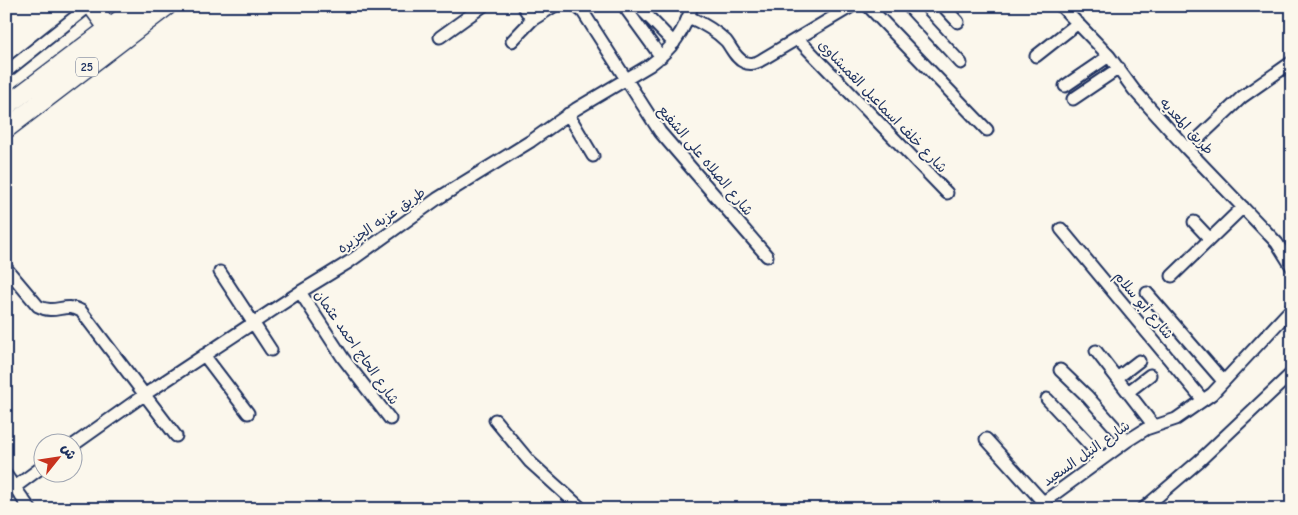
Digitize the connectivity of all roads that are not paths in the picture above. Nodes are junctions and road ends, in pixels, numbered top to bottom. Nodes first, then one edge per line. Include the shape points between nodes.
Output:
1 (90, 6) edge
2 (138, 6) edge
3 (168, 6) edge
4 (483, 6) edge
5 (523, 6) edge
6 (554, 6) edge
7 (576, 6) edge
8 (624, 6) edge
9 (638, 6) edge
10 (852, 6) edge
11 (868, 6) edge
12 (908, 6) edge
13 (943, 6) edge
14 (1061, 6) edge
15 (690, 12) edge
16 (532, 20) junction
17 (958, 22) dead end
18 (1078, 23) junction
19 (108, 28) junction
20 (440, 37) dead end
21 (798, 40) junction
22 (512, 41) dead end
23 (674, 43) junction
24 (1036, 56) dead end
25 (1109, 56) junction
26 (70, 57) junction
27 (661, 57) junction
28 (1292, 62) edge
29 (961, 63) dead end
30 (1119, 68) junction
31 (82, 71) junction
32 (6, 72) edge
33 (626, 80) junction
34 (1065, 86) dead end
35 (1073, 99) dead end
36 (6, 106) edge
37 (568, 114) junction
38 (7, 128) edge
39 (987, 130) dead end
40 (1186, 148) junction
41 (593, 156) dead end
42 (947, 193) dead end
43 (1243, 206) junction
44 (1194, 222) dead end
45 (1062, 229) dead end
46 (1210, 239) junction
47 (767, 256) dead end
48 (1292, 267) edge
49 (6, 268) edge
50 (220, 272) dead end
51 (1172, 276) dead end
52 (300, 292) junction
53 (1147, 293) dead end
54 (1292, 308) edge
55 (252, 323) junction
56 (271, 350) dead end
57 (1096, 352) dead end
58 (204, 355) junction
59 (1139, 361) dead end
60 (1060, 370) dead end
61 (1292, 373) edge
62 (1150, 375) dead end
63 (1117, 378) junction
64 (1223, 381) junction
65 (1128, 392) junction
66 (144, 395) junction
67 (1047, 399) dead end
68 (1203, 400) junction
69 (248, 413) dead end
70 (390, 419) dead end
71 (495, 420) dead end
72 (1154, 426) junction
73 (176, 436) dead end
74 (82, 439) edge
75 (986, 439) dead end
76 (1127, 441) junction
77 (1102, 458) junction
78 (32, 474) edge
79 (6, 475) edge
80 (15, 487) junction
81 (1038, 505) edge
82 (30, 509) edge
83 (582, 509) edge
84 (1143, 509) edge

1 - 19 highway
1 - 32 street
2 - 19 highway, 25
3 - 31 highway, 25
4 - 20 street
5 - 16 street
6 - 16 street
7 - 33 street, شارع الصلاه على الشفيع
8 - 27 street
9 - 23 street
10 - 21 street
11 - 39 street
12 - 29 street
13 - 17 street
14 - 18 street, طريق المعديه
15 - 21 street via 725,40 738,58 750,64
15 - 23 street, طريق عزبه الجزيره
16 - 22 street
18 - 24 street
18 - 25 street, طريق المعديه
19 - 26 highway, 25
21 - 42 street, شارع خلف اسماعيل القمبشاوى
23 - 27 street, طريق عزبه الجزيره
25 - 30 street, طريق المعديه
25 - 34 street
26 - 31 highway
26 - 36 highway, 25
27 - 33 street, طريق عزبه الجزيره
28 - 40 street via 1242,97
30 - 35 street
30 - 40 street, طريق المعديه via 1134,90
31 - 38 highway, 25
33 - 37 street, طريق عزبه الجزيره
33 - 47 street, شارع الصلاه على الشفيع via 668,142
37 - 41 street
37 - 52 street, طريق عزبه الجزيره via 532,141 437,199 349,262
40 - 43 street, طريق المعديه
43 - 46 street
43 - 48 street, طريق المعديه via 1277,243
44 - 46 street
45 - 68 street, شارع أبو سلام
46 - 51 street
49 - 66 street via 38,306 52,310 74,307 81,311
50 - 55 street
52 - 55 street, طريق عزبه الجزيره
52 - 70 street, شارع الحاج احمد عثمان via 343,358
53 - 64 street
54 - 64 street, شارع النيل السعيد
55 - 56 street
55 - 58 street, طريق عزبه الجزيره
57 - 63 street
58 - 66 street, طريق عزبه الجزيره
58 - 69 street
59 - 63 street
60 - 76 street
61 - 84 street via 1199,462
62 - 65 street
63 - 65 street
64 - 68 street, شارع النيل السعيد
65 - 72 street
66 - 73 street
66 - 74 street, طريق عزبه الجزيره
67 - 77 street
68 - 72 street, شارع النيل السعيد via 1176,419
71 - 83 street via 530,462
72 - 76 street, شارع النيل السعيد
75 - 81 street
76 - 77 street, شارع النيل السعيد
77 - 81 street, شارع النيل السعيد
78 - 80 street
79 - 80 street
80 - 82 street

